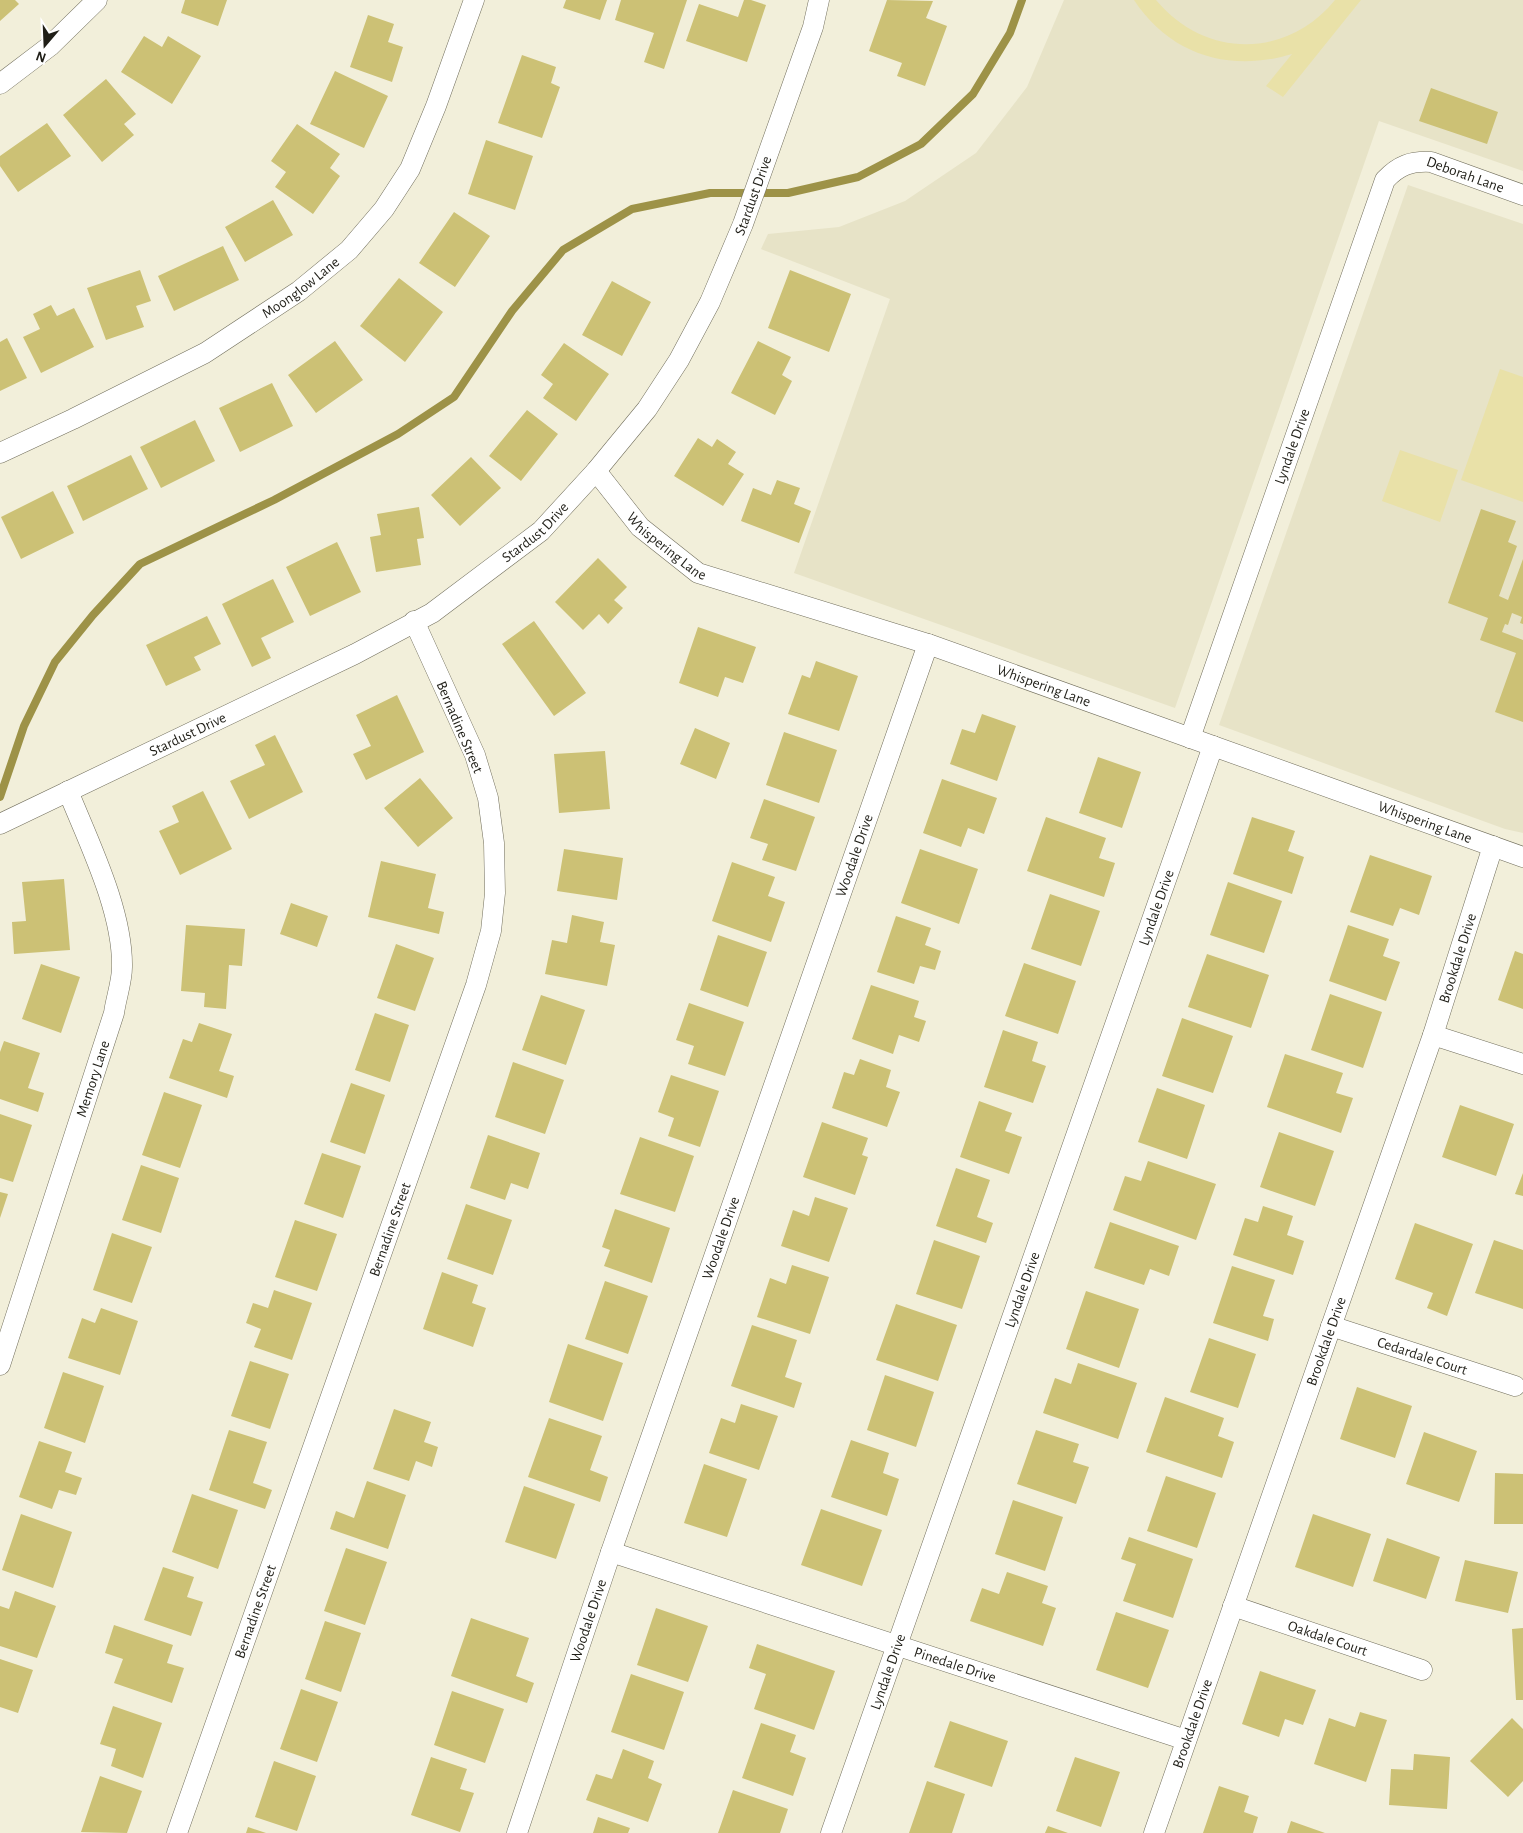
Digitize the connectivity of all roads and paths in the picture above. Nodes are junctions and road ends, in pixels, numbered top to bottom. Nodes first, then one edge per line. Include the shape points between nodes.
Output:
1 (97, 0) edge
2 (474, 0) edge
3 (819, 0) edge
4 (0, 84) edge
5 (1406, 164) joint
6 (1523, 195) edge
7 (0, 453) edge
8 (596, 471) junction
9 (414, 621) junction
10 (928, 644) junction
11 (1190, 738) junction
12 (1213, 746) junction
13 (68, 791) junction
14 (0, 824) edge
15 (1493, 846) junction
16 (1523, 857) edge
17 (1433, 1035) junction
18 (1523, 1064) edge
19 (1331, 1326) junction
20 (0, 1366) edge
21 (1515, 1386) dead end
22 (611, 1552) junction
23 (1233, 1606) junction
24 (898, 1646) junction
25 (1422, 1670) dead end
26 (1186, 1740) junction
27 (177, 1833) edge
28 (517, 1833) edge
29 (831, 1833) edge
30 (1154, 1833) edge

1 - 4 street via 50,46
2 - 7 street, Moonglow Lane via 410,169 384,209 349,250 299,291 205,353
3 - 8 street, Stardust Drive via 813,27 743,224 710,302 648,410
5 - 6 street, Deborah Lane via 1431,162
5 - 11 street, Lyndale Drive via 1385,180
8 - 9 street, Stardust Drive via 541,531 432,612
8 - 10 street, Whispering Lane via 640,527 698,573
9 - 13 street, Stardust Drive via 355,654
9 - 27 street, Bernadine Street via 475,755 488,798 494,843 495,893 491,931 476,986
10 - 11 street, Whispering Lane
10 - 22 street, Woodale Drive
11 - 12 street, Whispering Lane
12 - 15 street, Whispering Lane
12 - 24 street, Lyndale Drive
13 - 14 street, Stardust Drive
13 - 20 street, Memory Lane via 107,890 120,935 122,968 114,1013
15 - 16 street, Whispering Lane
15 - 17 street, Brookdale Drive
17 - 18 street
17 - 19 street, Brookdale Drive
19 - 21 street, Cedardale Court
19 - 23 street, Brookdale Drive
22 - 24 street, Pinedale Drive
22 - 28 street, Woodale Drive
23 - 25 street, Oakdale Court
23 - 26 street, Brookdale Drive
24 - 26 street, Pinedale Drive
24 - 29 street, Lyndale Drive
26 - 30 street, Brookdale Drive

